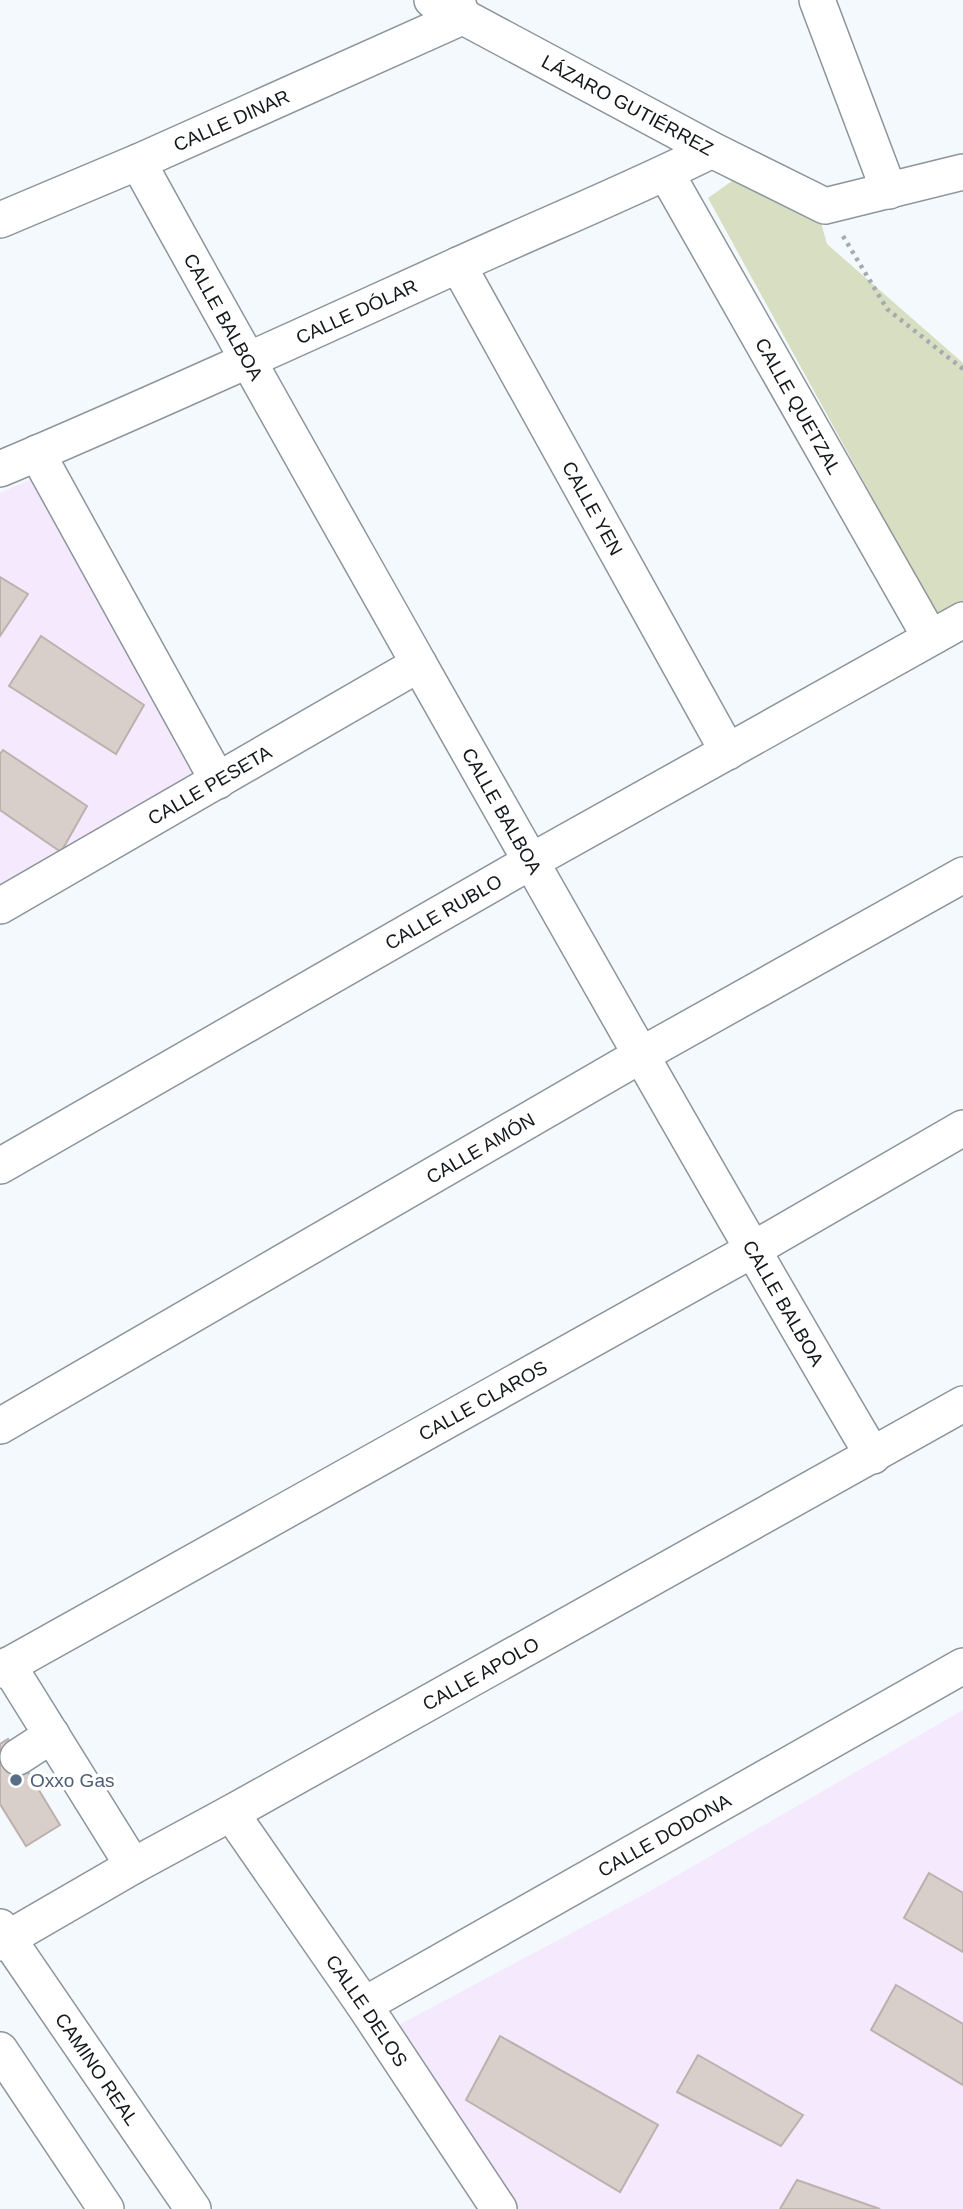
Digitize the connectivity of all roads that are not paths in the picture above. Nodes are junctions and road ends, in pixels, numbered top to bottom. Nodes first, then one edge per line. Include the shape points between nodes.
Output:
1 (432, 0) edge
2 (817, 0) edge
3 (460, 8) edge
4 (712, 150) junction
5 (138, 162) junction
6 (963, 172) edge
7 (666, 173) junction
8 (889, 191) junction
9 (0, 220) edge
10 (458, 265) junction
11 (247, 363) junction
12 (37, 453) junction
13 (0, 469) edge
14 (963, 620) edge
15 (930, 637) junction
16 (419, 664) junction
17 (727, 752) junction
18 (218, 781) junction
19 (530, 862) junction
20 (963, 876) edge
21 (0, 906) edge
22 (641, 1055) junction
23 (963, 1129) edge
24 (0, 1166) edge
25 (752, 1250) junction
26 (963, 1404) edge
27 (0, 1426) edge
28 (873, 1456) junction
29 (963, 1666) edge
30 (4, 1667) edge
31 (51, 1735) junction
32 (18, 1757) dead end
33 (232, 1813) junction
34 (133, 1866) junction
35 (2, 1936) edge
36 (364, 2005) junction
37 (0, 2050) edge
38 (106, 2209) edge
39 (193, 2209) edge
40 (499, 2209) edge

1 - 3 street, LÁZARO GUTIÉRREZ
2 - 8 street
3 - 4 street, LÁZARO GUTIÉRREZ
3 - 5 street, CALLE DINAR
4 - 7 street, CALLE DÓLAR
4 - 8 street, LÁZARO GUTIÉRREZ via 825,206
5 - 9 street, CALLE DINAR
5 - 11 street, CALLE BALBOA
6 - 8 street
7 - 10 street, CALLE DÓLAR
7 - 15 street, CALLE QUETZAL
10 - 11 street, CALLE DÓLAR
10 - 17 street, CALLE YEN
11 - 12 street, CALLE DÓLAR
11 - 16 street, CALLE BALBOA
12 - 13 street, CALLE DÓLAR
12 - 18 street
14 - 15 street, CALLE RUBLO
15 - 17 street, CALLE RUBLO
16 - 18 street, CALLE PESETA
16 - 19 street, CALLE BALBOA
17 - 19 street, CALLE RUBLO
18 - 21 street, CALLE PESETA
19 - 22 street, CALLE BALBOA
19 - 24 street, CALLE RUBLO
20 - 22 street, CALLE AMÓN
22 - 25 street, CALLE BALBOA
22 - 27 street, CALLE AMÓN
23 - 25 street, CALLE CLAROS
25 - 28 street, CALLE BALBOA
25 - 30 street, CALLE CLAROS
26 - 28 street, CALLE APOLO
28 - 33 street, CALLE APOLO
29 - 36 street, CALLE DODONA
30 - 31 street
31 - 32 street
31 - 34 street
33 - 34 street, CALLE APOLO
33 - 36 street, CALLE DELOS
34 - 35 street, CALLE APOLO
35 - 39 street, CAMINO REAL
36 - 40 street, CALLE DELOS
37 - 38 street

